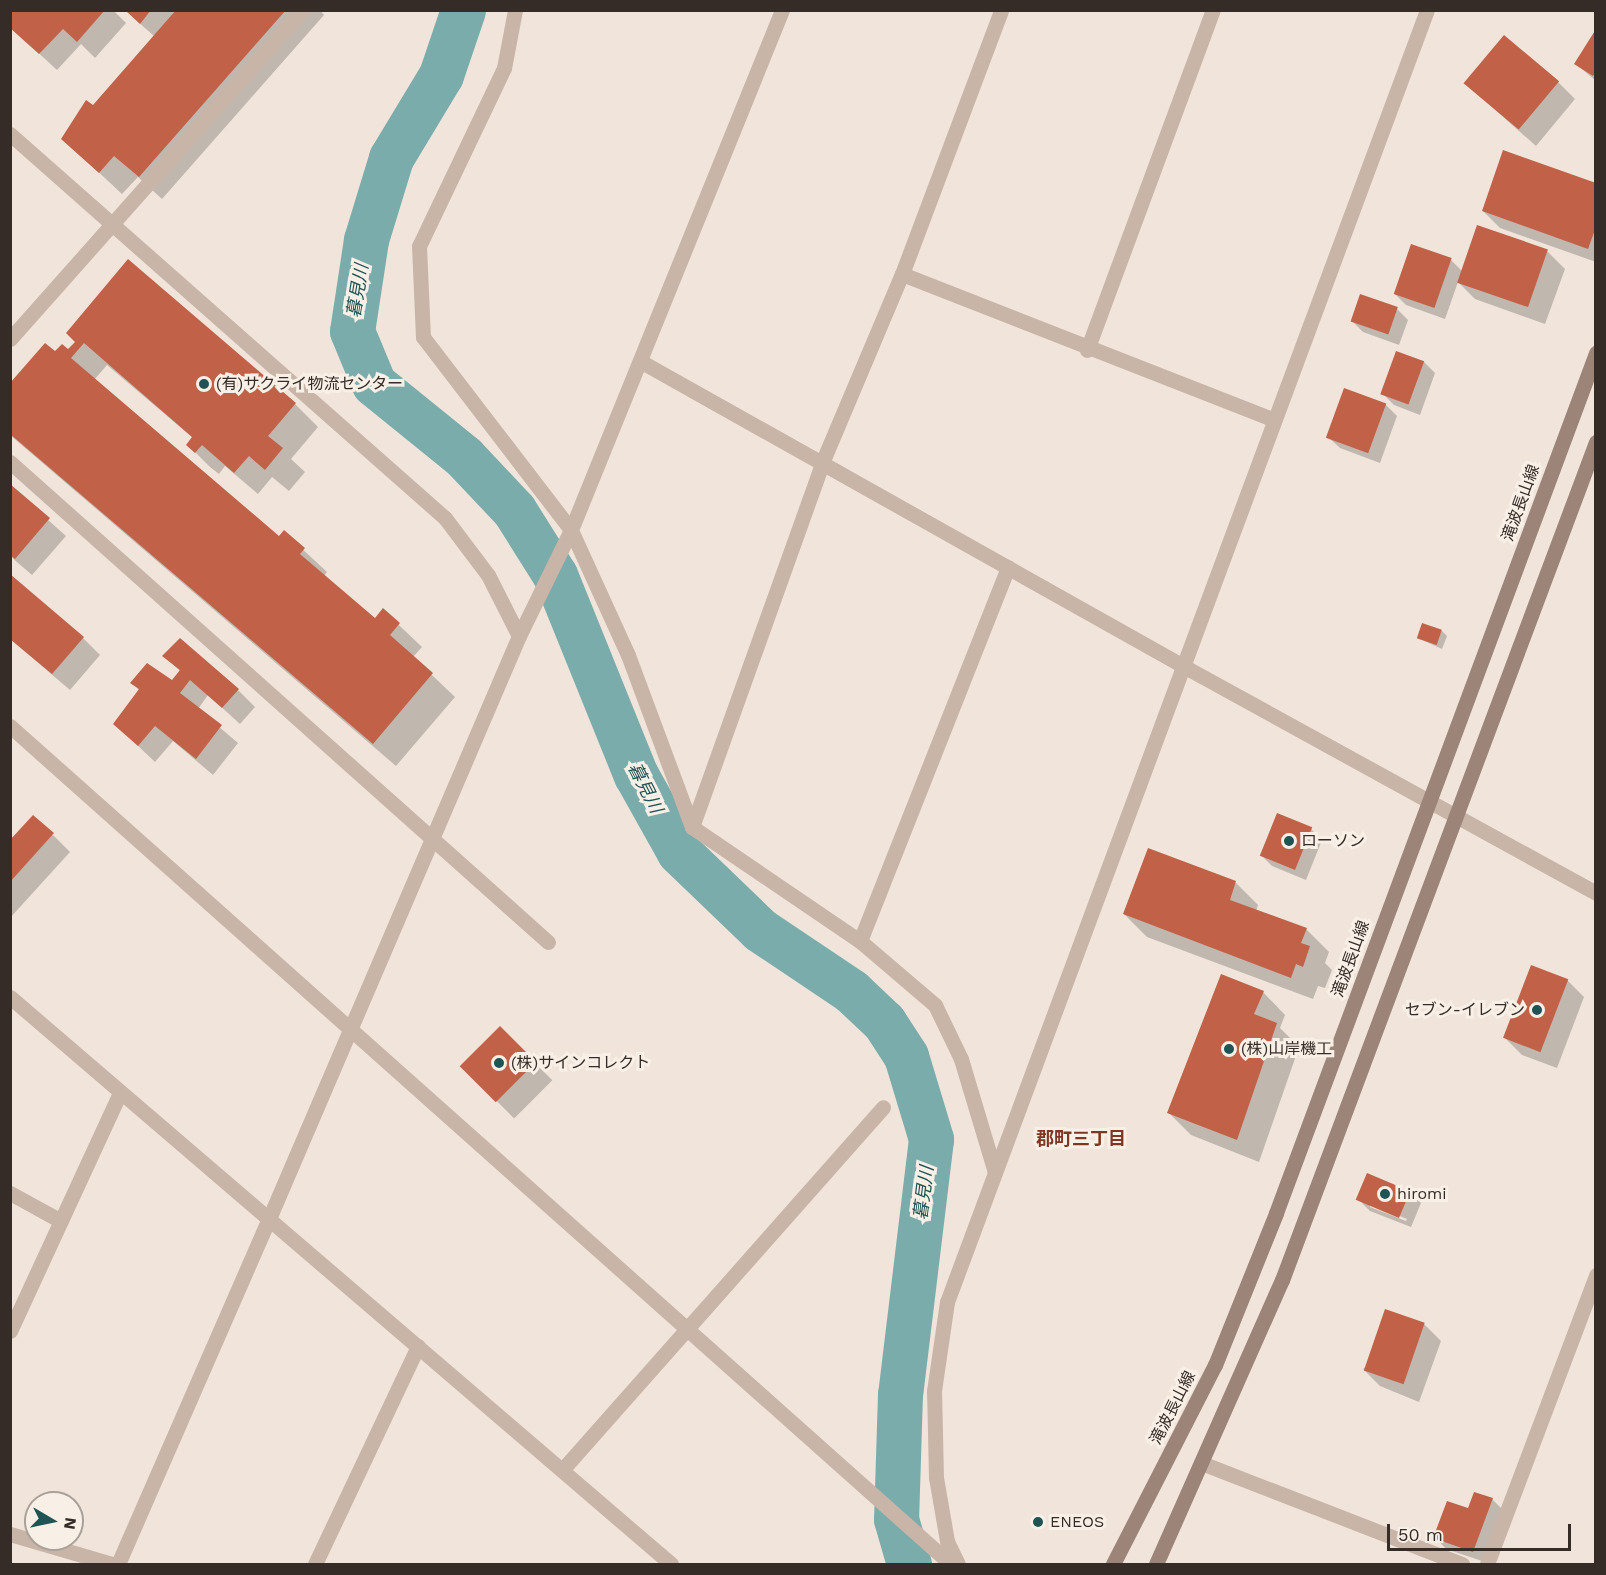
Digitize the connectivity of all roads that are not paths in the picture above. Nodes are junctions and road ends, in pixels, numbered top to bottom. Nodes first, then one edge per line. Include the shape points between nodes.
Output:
1 (302, 10) edge
2 (515, 10) edge
3 (782, 10) edge
4 (1001, 10) edge
5 (1213, 10) edge
6 (1426, 10) edge
7 (10, 134) edge
8 (111, 225) junction
9 (902, 274) junction
10 (10, 339) edge
11 (1087, 350) junction
12 (1596, 353) edge
13 (640, 361) junction
14 (1274, 420) junction
15 (1596, 442) edge
16 (10, 462) edge
17 (822, 463) junction
18 (572, 530) junction
19 (1008, 567) junction
20 (522, 630) junction
21 (1185, 667) junction
22 (10, 726) edge
23 (1429, 801) junction
24 (1456, 816) junction
25 (692, 827) junction
26 (432, 840) junction
27 (1596, 893) edge
28 (860, 941) junction
29 (548, 942) dead end
30 (10, 997) edge
31 (349, 1028) junction
32 (119, 1095) junction
33 (883, 1107) dead end
34 (995, 1172) junction
35 (10, 1193) edge
36 (61, 1221) junction
37 (268, 1221) junction
38 (1596, 1275) edge
39 (10, 1331) edge
40 (686, 1331) junction
41 (418, 1346) junction
42 (1204, 1464) junction
43 (562, 1468) junction
44 (10, 1534) edge
45 (112, 1564) edge
46 (118, 1564) edge
47 (315, 1564) edge
48 (671, 1564) edge
49 (951, 1564) edge
50 (958, 1564) edge
51 (1113, 1564) edge
52 (1156, 1564) edge
53 (1462, 1564) edge
54 (1487, 1564) edge

1 - 8 street
2 - 18 street via 504,68 419,246 423,337
3 - 13 street
4 - 9 street
5 - 11 street
6 - 14 street
7 - 8 street
8 - 10 street
8 - 20 street via 446,518
9 - 11 street
9 - 17 street
11 - 14 street
12 - 23 main road, 滝波長山線
13 - 17 street
13 - 18 street
14 - 21 street
15 - 24 main road
16 - 26 street
17 - 19 street
17 - 25 street
18 - 20 street
18 - 25 street via 628,655
19 - 21 street
19 - 28 street
20 - 26 street
21 - 23 street
21 - 34 street
22 - 31 street
23 - 24 street
23 - 51 main road, 滝波長山線 via 1215,1365
24 - 27 street
24 - 42 main road via 1282,1280
25 - 28 street
26 - 29 street
26 - 31 street
28 - 34 street via 935,1005 961,1059
30 - 32 street
31 - 37 street
31 - 40 street
32 - 36 street
32 - 37 street
33 - 40 street
34 - 50 street via 947,1302 934,1391 936,1477 947,1540
35 - 36 street
36 - 39 street
37 - 41 street
37 - 46 street
38 - 54 street
40 - 43 street
40 - 49 street
41 - 43 street
41 - 47 street
42 - 52 main road
42 - 53 street
43 - 48 street
44 - 45 street

